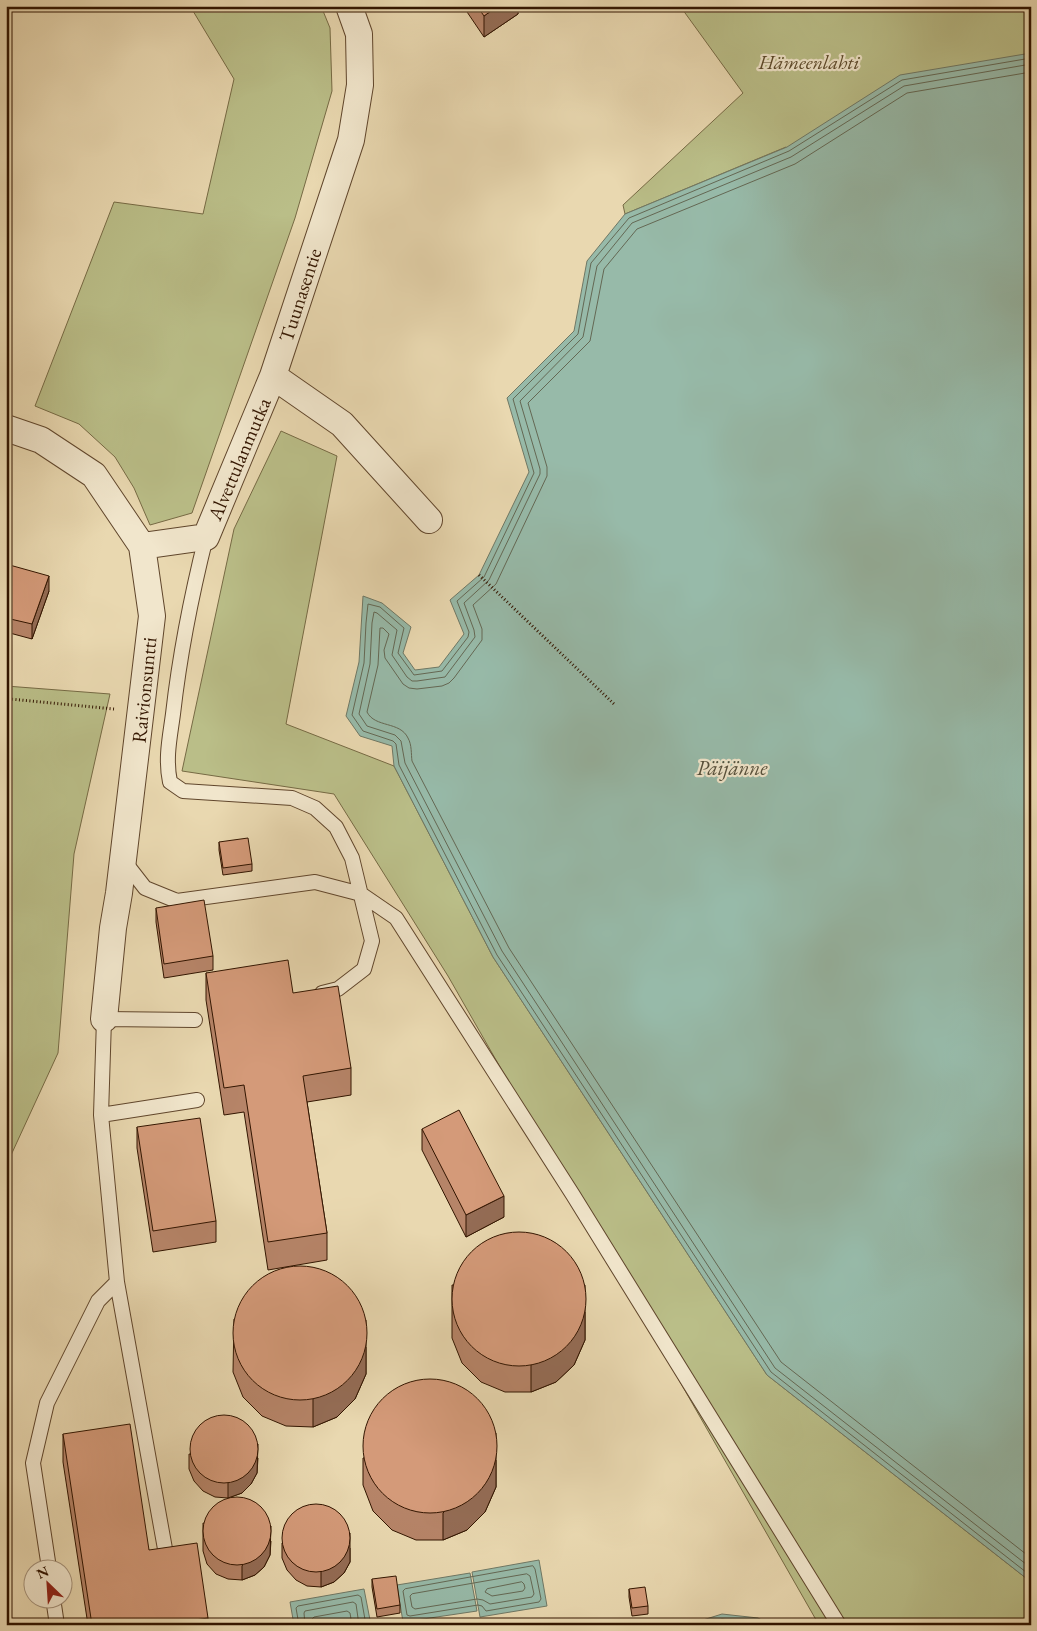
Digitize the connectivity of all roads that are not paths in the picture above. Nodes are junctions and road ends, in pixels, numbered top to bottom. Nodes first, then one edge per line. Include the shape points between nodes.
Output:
1 (349, 6) edge
2 (273, 376) junction
3 (6, 428) edge
4 (429, 520) dead end
5 (206, 537) junction
6 (142, 546) junction
7 (123, 860) junction
8 (361, 894) junction
9 (312, 996) edge
10 (104, 1020) junction
11 (195, 1020) dead end
12 (197, 1100) dead end
13 (101, 1115) junction
14 (117, 1282) junction
15 (47, 1558) edge
16 (167, 1560) edge
17 (54, 1608) edge
18 (57, 1625) edge
19 (839, 1625) edge

1 - 2 street, Tuunasentie via 359,34 360,85 351,140
2 - 4 street via 342,424
2 - 5 street, Alvettulanmutka
3 - 6 street, Raivionsuntti via 41,440 94,475
5 - 6 street, Alvettulanmutka
5 - 8 lane via 178,668 166,765 170,782 183,791 292,798 315,808 336,827 352,858
6 - 7 street, Raivionsuntti via 152,616
7 - 8 lane via 145,888 177,901 314,882
7 - 10 street, Raivionsuntti
8 - 9 lane via 372,941 364,969 338,988
8 - 19 lane via 396,918 573,1195
10 - 11 lane
10 - 13 lane
12 - 13 lane
13 - 14 lane
14 - 15 lane via 98,1301 47,1403 33,1463
14 - 16 lane
17 - 18 lane

